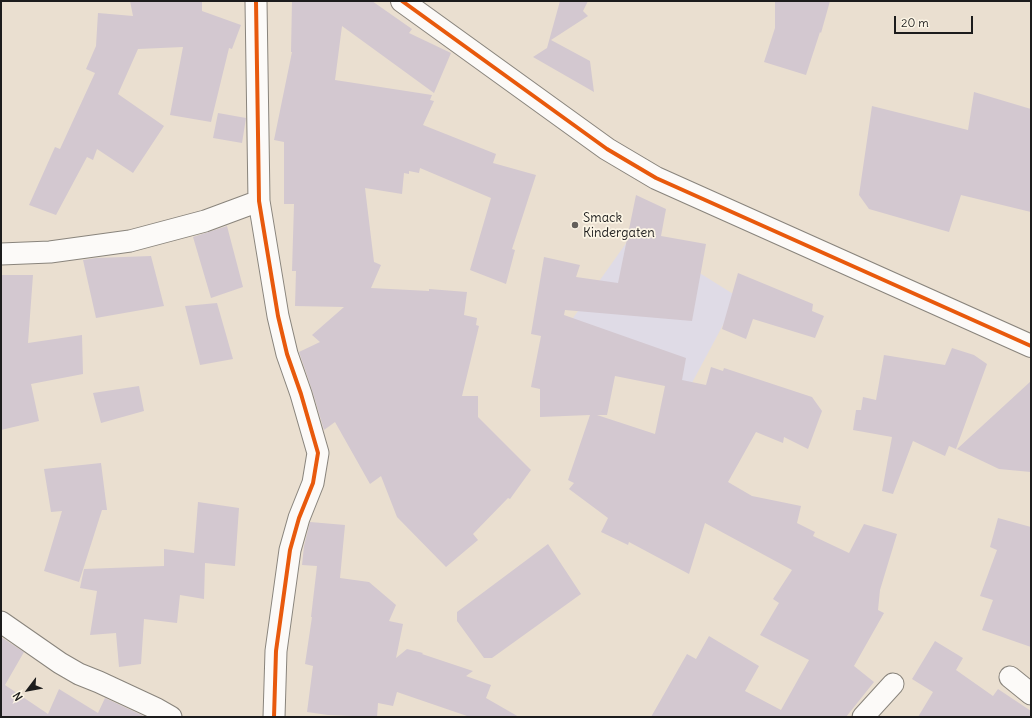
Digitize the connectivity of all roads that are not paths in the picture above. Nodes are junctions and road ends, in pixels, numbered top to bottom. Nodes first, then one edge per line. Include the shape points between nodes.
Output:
1 (256, 1) edge
2 (402, 1) edge
3 (259, 201) junction
4 (1, 254) edge
5 (1031, 346) edge
6 (1, 622) edge
7 (1010, 677) dead end
8 (893, 684) dead end
9 (1031, 694) edge
10 (171, 717) edge
11 (274, 717) edge
12 (863, 717) edge

1 - 3 street
2 - 5 street via 607,149 656,178
3 - 4 street via 205,221 130,241 50,252
3 - 11 street via 278,316 287,354 318,453 313,482 290,550 276,651
6 - 10 street via 79,674
7 - 9 street
8 - 12 street

